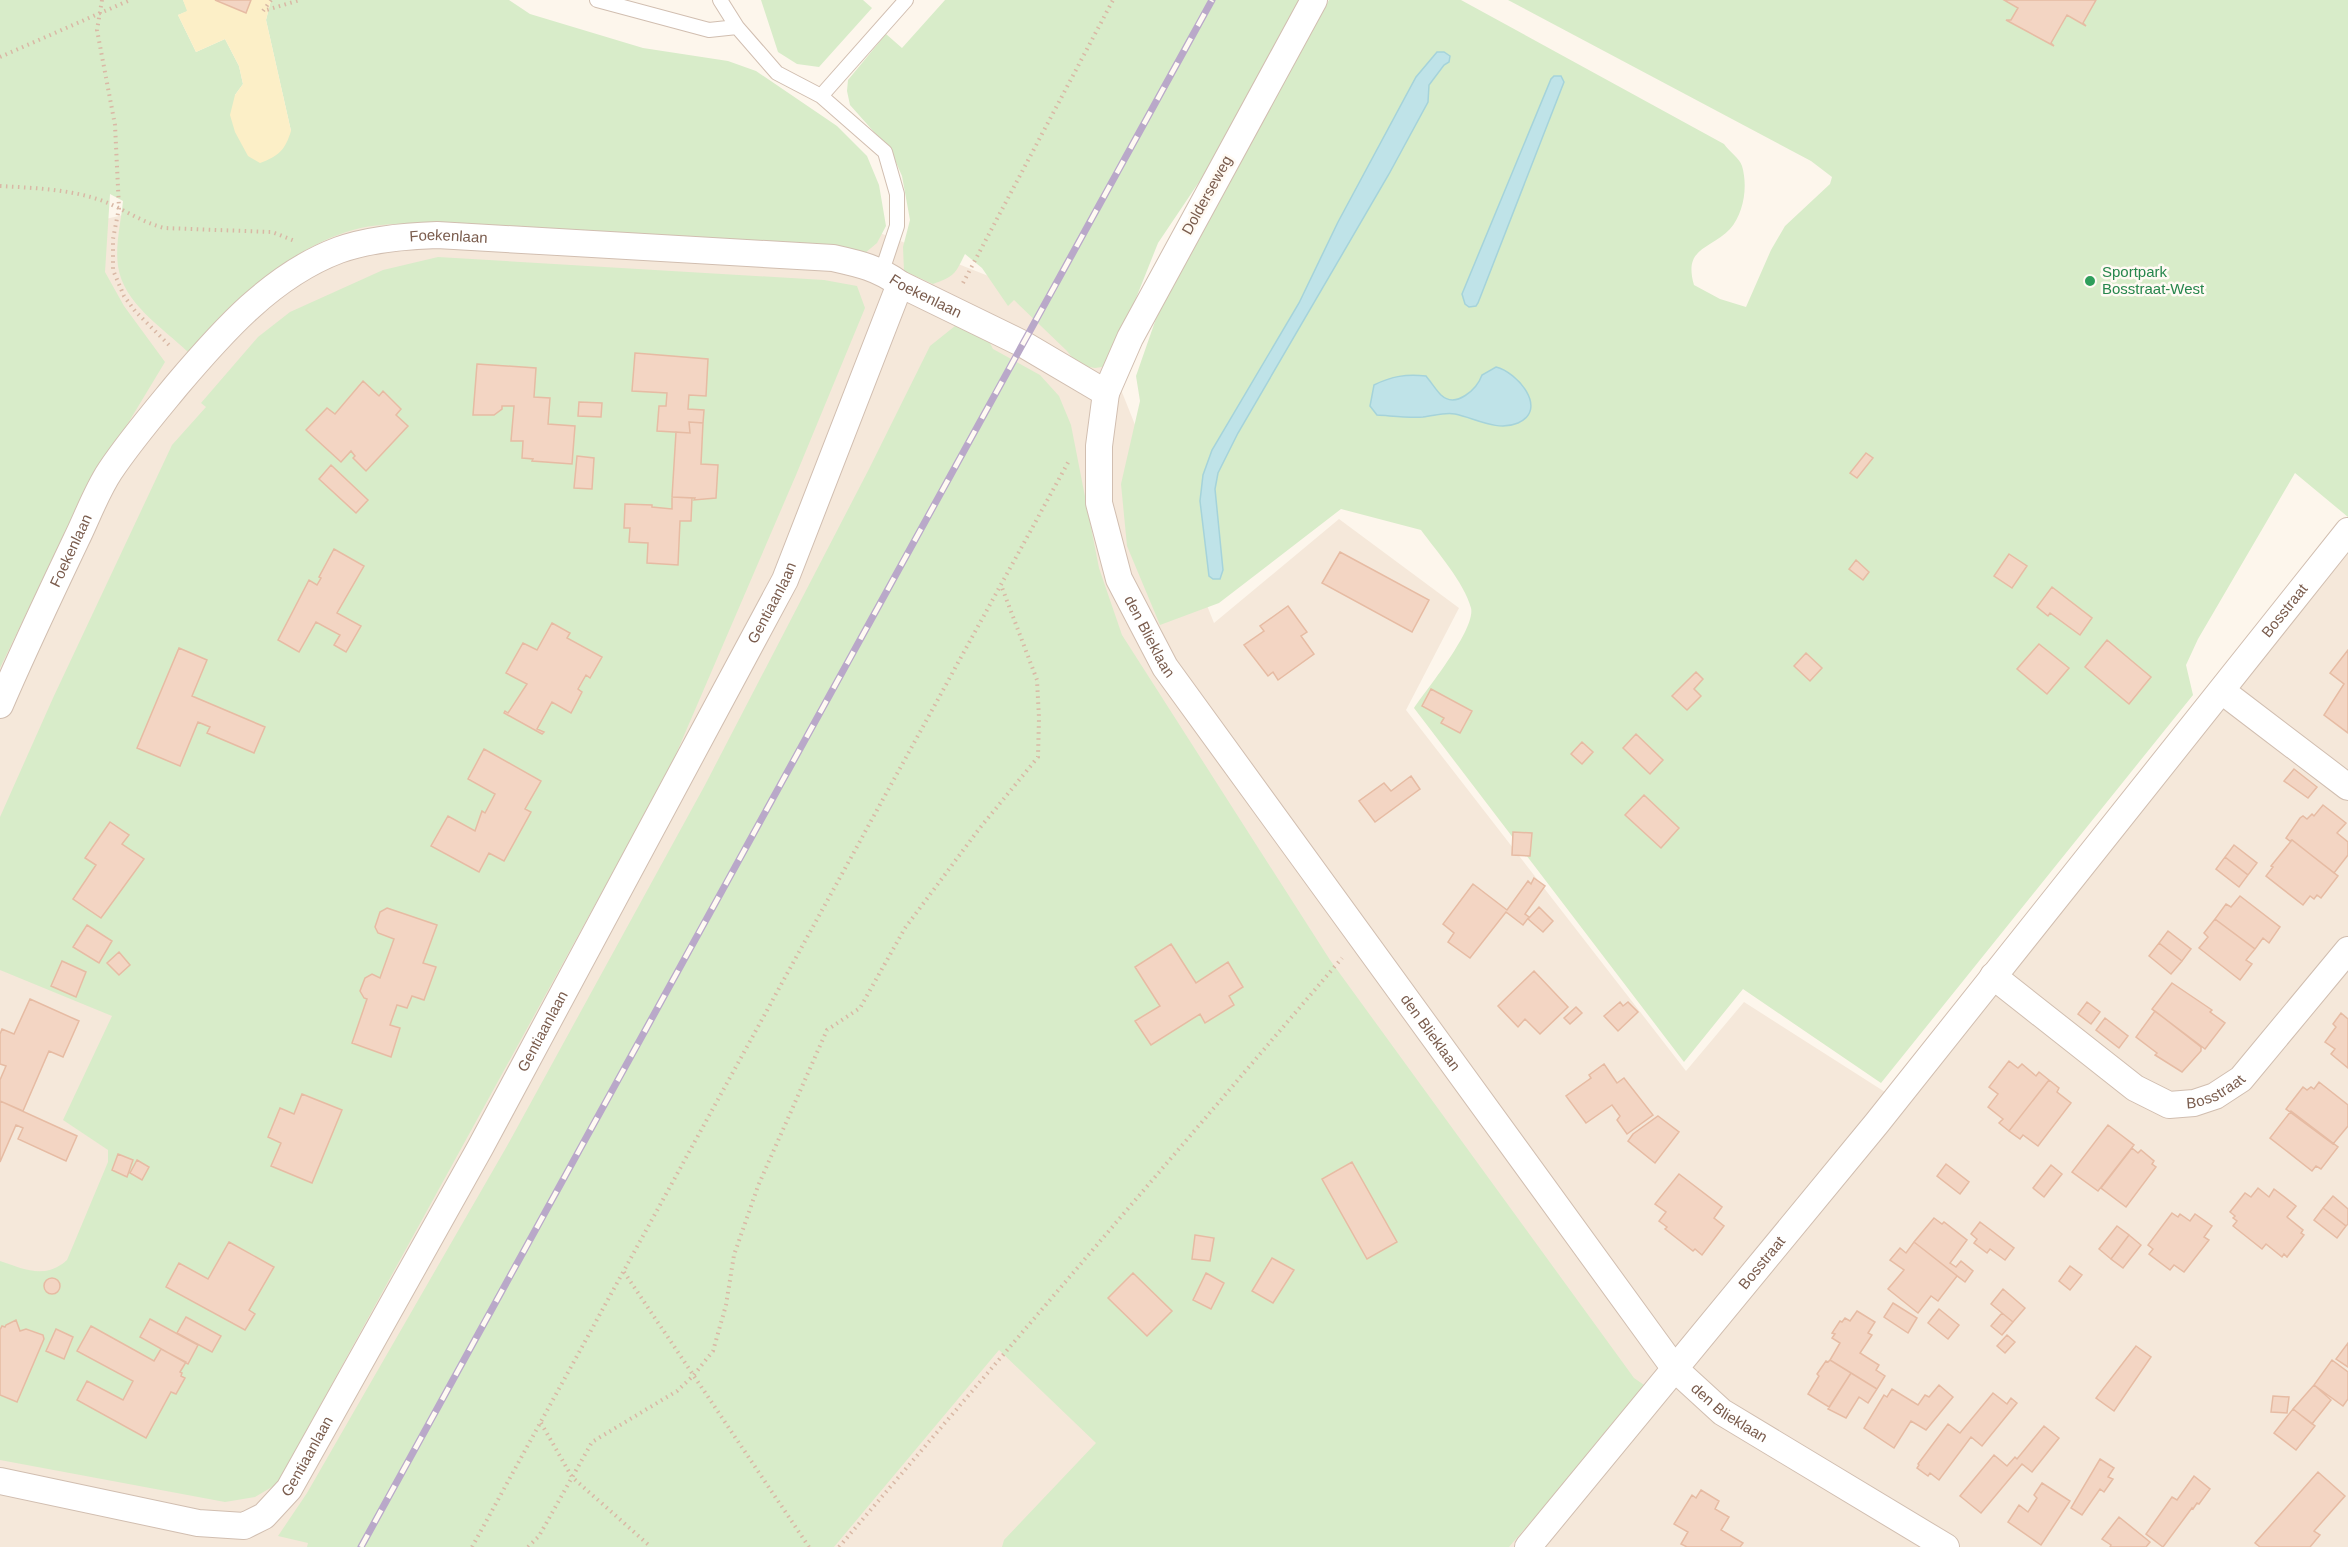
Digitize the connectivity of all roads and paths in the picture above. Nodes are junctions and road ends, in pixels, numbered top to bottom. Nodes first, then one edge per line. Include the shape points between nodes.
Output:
1 (102, 0) edge
2 (130, 0) edge
3 (271, 0) edge
4 (300, 0) edge
5 (597, 0) edge
6 (720, 0) edge
7 (906, 0) edge
8 (1113, 0) edge
9 (1314, 0) edge
10 (102, 12) junction
11 (737, 27) junction
12 (0, 57) edge
13 (821, 96) junction
14 (0, 186) edge
15 (119, 208) junction
16 (313, 262) junction
17 (891, 278) junction
18 (951, 308) junction
19 (192, 368) junction
20 (1106, 393) junction
21 (1075, 450) dead end
22 (2348, 531) edge
23 (1001, 584) junction
24 (2222, 691) junction
25 (0, 705) edge
26 (2348, 787) edge
27 (1362, 935) junction
28 (2348, 950) edge
29 (1993, 976) junction
30 (624, 1272) junction
31 (1675, 1369) junction
32 (693, 1376) junction
33 (541, 1422) junction
34 (572, 1477) junction
35 (0, 1481) edge
36 (472, 1547) edge
37 (528, 1547) edge
38 (651, 1547) edge
39 (809, 1547) edge
40 (839, 1547) edge
41 (1528, 1547) edge
42 (1946, 1547) edge

1 - 10 path
2 - 10 path
3 - 4 path via 263,11
5 - 11 lane via 709,30
6 - 11 lane
7 - 13 lane
8 - 18 path
9 - 20 street, Dolderseweg via 1130,338
10 - 12 path
10 - 15 path via 97,30 115,125
11 - 13 lane via 777,73
13 - 17 lane via 885,152 897,194
14 - 15 path via 57,190
15 - 16 path via 164,228 272,232 295,241
15 - 19 path via 113,270 123,296
16 - 17 street, Foekenlaan via 367,242 437,235 833,258 863,265
16 - 19 street, Foekenlaan via 280,282 249,309 210,345
17 - 18 street, Foekenlaan
17 - 35 street, Gentiaanlaan via 784,580 480,1148 289,1489 264,1516 244,1526 198,1523
18 - 20 street, Foekenlaan via 1023,344
19 - 25 street, Foekenlaan via 109,472
20 - 27 street, den Blieklaan via 1099,446 1099,503 1119,579 1165,667
21 - 23 path
22 - 24 street, Bosstraat
23 - 30 path
23 - 32 path via 1037,680 1038,757 905,928 860,1008 827,1030 758,1186 734,1255 713,1351
24 - 26 street
24 - 29 street, Bosstraat
27 - 31 street, den Blieklaan
27 - 40 path
28 - 29 street, Bosstraat via 2241,1078 2214,1096 2169,1105 2135,1088
29 - 31 street, Bosstraat
30 - 32 path
30 - 33 path
31 - 41 street, Bosstraat
31 - 42 street, den Blieklaan via 1722,1412
32 - 34 path via 677,1391 592,1442
32 - 39 path
33 - 34 path
33 - 36 path
34 - 37 path via 539,1536
34 - 38 path

